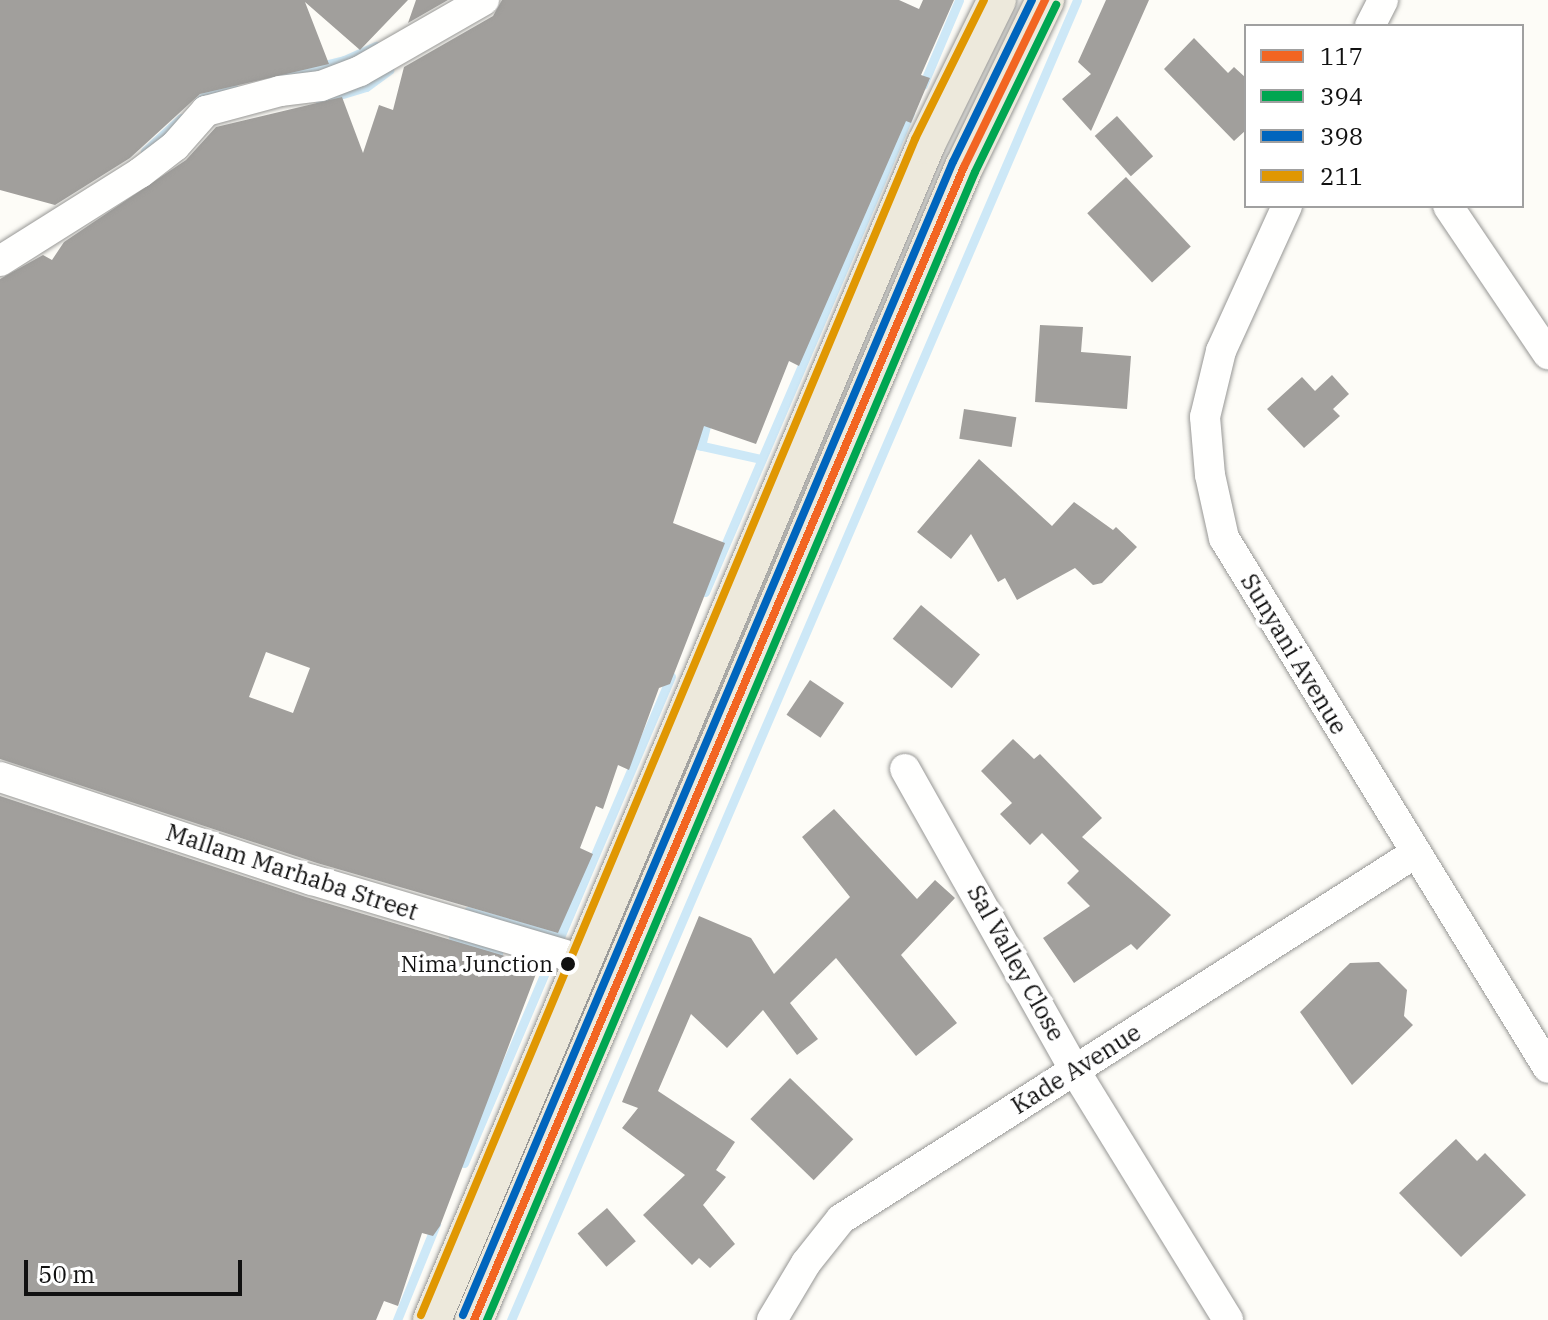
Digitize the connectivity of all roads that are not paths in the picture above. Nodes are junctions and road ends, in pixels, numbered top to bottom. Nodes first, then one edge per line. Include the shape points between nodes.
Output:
1 (484, 0) edge
2 (997, 0) edge
3 (1045, 0) edge
4 (1383, 0) edge
5 (1371, 24) edge
6 (1286, 208) edge
7 (1449, 208) edge
8 (0, 261) edge
9 (1548, 354) edge
10 (905, 769) dead end
11 (0, 777) edge
12 (1414, 854) junction
13 (586, 961) junction
14 (1548, 1068) edge
15 (1075, 1071) junction
16 (432, 1320) edge
17 (474, 1320) edge
18 (772, 1320) edge
19 (1228, 1320) edge

1 - 8 street via 360,71 321,86 206,111 175,146 140,173
2 - 13 main road via 926,144
3 - 17 main road via 964,167
4 - 5 street
6 - 12 street, Sunyani Avenue via 1221,351 1205,417 1210,475 1224,538
7 - 9 street
10 - 15 street, Sal Valley Close
11 - 13 street, Mallam Marhaba Street via 312,880
12 - 14 street, Sunyani Avenue
12 - 15 street, Kade Avenue
13 - 16 main road
15 - 18 street, Kade Avenue via 841,1219 806,1263
15 - 19 street, Sal Valley Close

